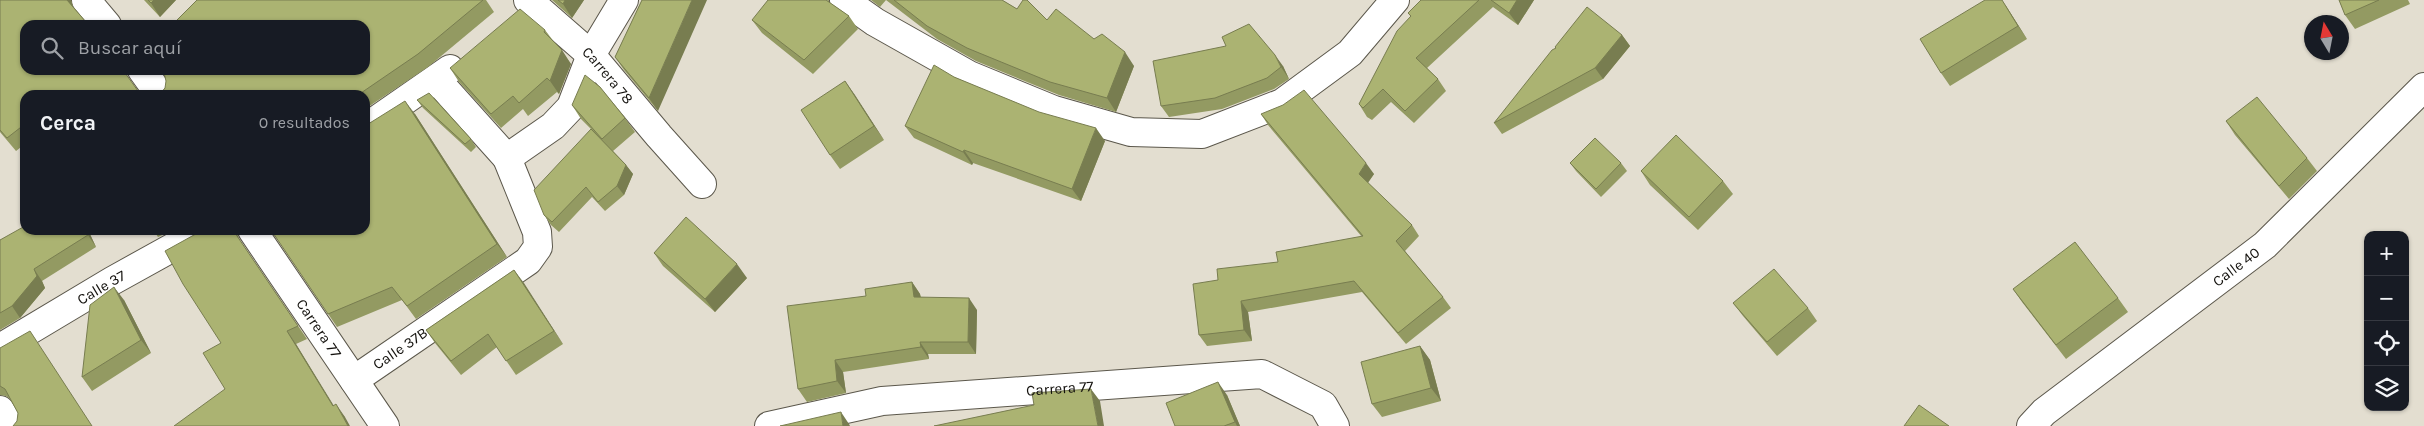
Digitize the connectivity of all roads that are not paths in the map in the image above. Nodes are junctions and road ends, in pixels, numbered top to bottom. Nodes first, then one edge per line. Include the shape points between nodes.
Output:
1 (86, 0) edge
2 (624, 0) edge
3 (844, 0) edge
4 (1395, 0) edge
5 (529, 1) edge
6 (103, 20) edge
7 (509, 20) edge
8 (591, 55) junction
9 (466, 56) edge
10 (146, 75) edge
11 (437, 80) junction
12 (2424, 87) edge
13 (156, 90) edge
14 (370, 125) edge
15 (507, 158) junction
16 (702, 184) dead end
17 (195, 235) edge
18 (255, 235) edge
19 (0, 348) edge
20 (354, 380) junction
21 (0, 410) edge
22 (11, 426) edge
23 (385, 426) edge
24 (769, 426) edge
25 (1335, 426) edge
26 (2032, 426) edge

1 - 6 street
2 - 8 street
3 - 4 street via 875,22 969,75 1054,110 1130,132 1202,134 1282,103 1350,53
5 - 7 street
5 - 8 street, Carrera 78
8 - 15 street via 571,107 554,126
8 - 16 street, Carrera 78
9 - 11 street
10 - 13 street
11 - 14 street
11 - 15 street, Calle 37B
12 - 26 street, Calle 40 via 2265,245 2044,412
15 - 20 street, Calle 37B via 537,232 538,247 528,261
17 - 19 street, Calle 37 via 112,280
18 - 20 street, Carrera 77
20 - 23 street, Carrera 77
21 - 22 street
24 - 25 street, Carrera 77 via 882,401 1262,374 1323,405

